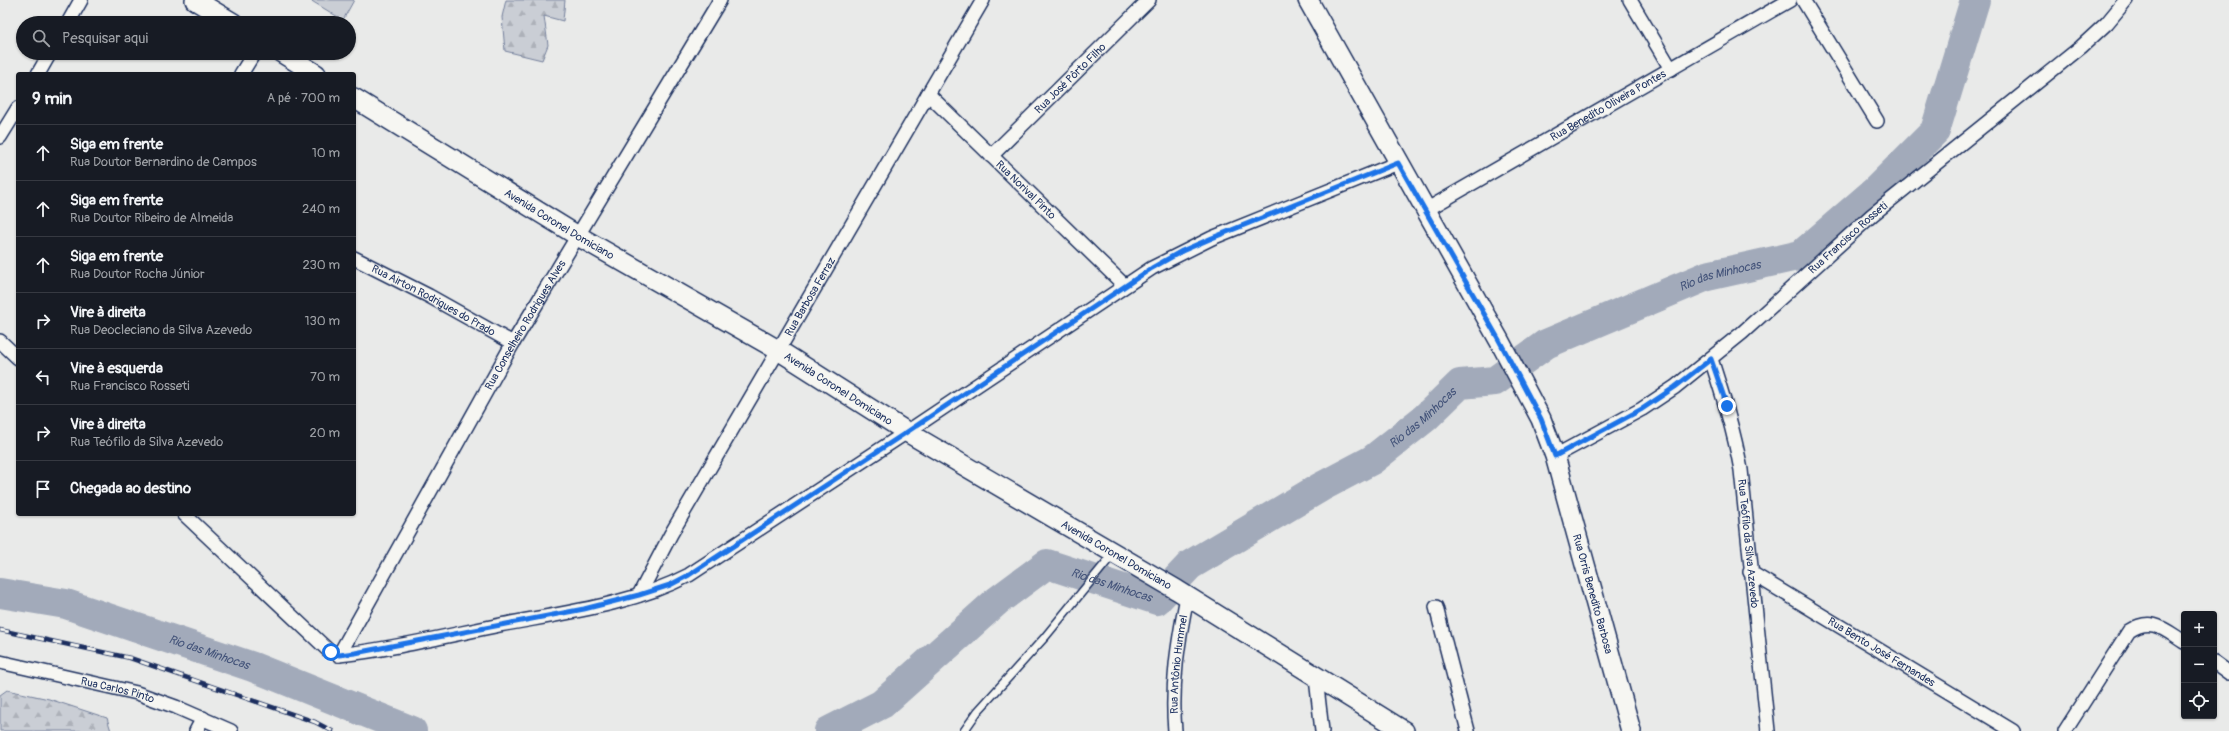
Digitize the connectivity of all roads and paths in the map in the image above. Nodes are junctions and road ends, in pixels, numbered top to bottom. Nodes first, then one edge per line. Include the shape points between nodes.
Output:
1 (81, 0) edge
2 (195, 0) edge
3 (720, 0) edge
4 (983, 0) edge
5 (1149, 0) edge
6 (1308, 0) edge
7 (1630, 0) edge
8 (1790, 0) edge
9 (1803, 0) edge
10 (2126, 0) edge
11 (72, 16) edge
12 (221, 16) edge
13 (46, 60) edge
14 (250, 60) edge
15 (293, 60) edge
16 (1671, 69) junction
17 (39, 72) edge
18 (243, 72) edge
19 (313, 72) edge
20 (928, 94) junction
21 (356, 99) edge
22 (16, 111) edge
23 (1877, 121) dead end
24 (0, 137) edge
25 (991, 156) junction
26 (1398, 163) junction
27 (1426, 210) junction
28 (578, 236) junction
29 (356, 259) edge
30 (1124, 285) junction
31 (0, 341) edge
32 (513, 343) junction
33 (778, 350) junction
34 (16, 356) edge
35 (1711, 359) junction
36 (907, 432) junction
37 (1555, 456) junction
38 (186, 516) edge
39 (1114, 553) junction
40 (1750, 572) junction
41 (1182, 594) junction
42 (639, 595) junction
43 (1436, 607) dead end
44 (2181, 640) edge
45 (339, 655) junction
46 (0, 662) edge
47 (2217, 664) edge
48 (2229, 672) edge
49 (1316, 678) junction
50 (203, 718) junction
51 (196, 731) edge
52 (231, 731) edge
53 (964, 731) edge
54 (1175, 731) edge
55 (1322, 731) edge
56 (1404, 731) edge
57 (1468, 731) edge
58 (1631, 731) edge
59 (1768, 731) edge
60 (2013, 731) edge
61 (2065, 731) edge

1 - 11 street
2 - 12 street
3 - 28 street, Rua Conselheiro Rodrigues Alves
4 - 20 street, Rua Barbosa Ferraz
5 - 25 street, Rua José Pôrto Filho
6 - 26 street, Rua Orris Benedito Barbosa
7 - 16 street
8 - 16 street, Rua Benedito Oliveira Pontes
9 - 23 street
10 - 35 street, Rua Francisco Rosseti via 2107,23 2081,47 1872,215
13 - 17 street
14 - 18 street
15 - 19 street
16 - 27 street, Rua Benedito Oliveira Pontes
20 - 25 street, Rua Norival Pinto
20 - 33 street, Rua Barbosa Ferraz
21 - 28 street, Avenida Coronel Domiciano
22 - 24 street
25 - 30 street, Rua Norival Pinto
26 - 27 street, Rua Orris Benedito Barbosa
26 - 30 street via 1182,251
27 - 37 street, Rua Orris Benedito Barbosa via 1541,419
28 - 32 street, Rua Conselheiro Rodrigues Alves
28 - 33 street, Avenida Coronel Domiciano
29 - 32 street, Rua Airton Rodrigues do Prado
30 - 36 street
31 - 34 street
32 - 45 street, Rua Conselheiro Rodrigues Alves
33 - 36 street, Avenida Coronel Domiciano
33 - 42 street, Rua Barbosa Ferraz via 671,534
35 - 37 street, Rua Francisco Rosseti via 1642,409
35 - 40 street, Rua Teófilo da Silva Azevedo via 1736,439
36 - 39 street, Avenida Coronel Domiciano
36 - 42 street via 689,575 670,585
37 - 58 street, Rua Orris Benedito Barbosa
38 - 45 street via 328,650
39 - 41 street, Avenida Coronel Domiciano
39 - 53 lane via 1046,637 978,711
40 - 59 street, Rua Teófilo da Silva Azevedo
40 - 60 street, Rua Bento José Fernandes
41 - 49 street, Avenida Coronel Domiciano
41 - 54 street, Rua Antônio Hummel via 1172,703
42 - 45 street via 584,609
43 - 57 street
44 - 61 street via 2151,624 2139,625 2129,631
46 - 50 street, Rua Carlos Pinto via 137,693
47 - 48 street
49 - 55 street
49 - 56 street, Avenida Coronel Domiciano
50 - 51 street
50 - 52 street, Rua Carlos Pinto

